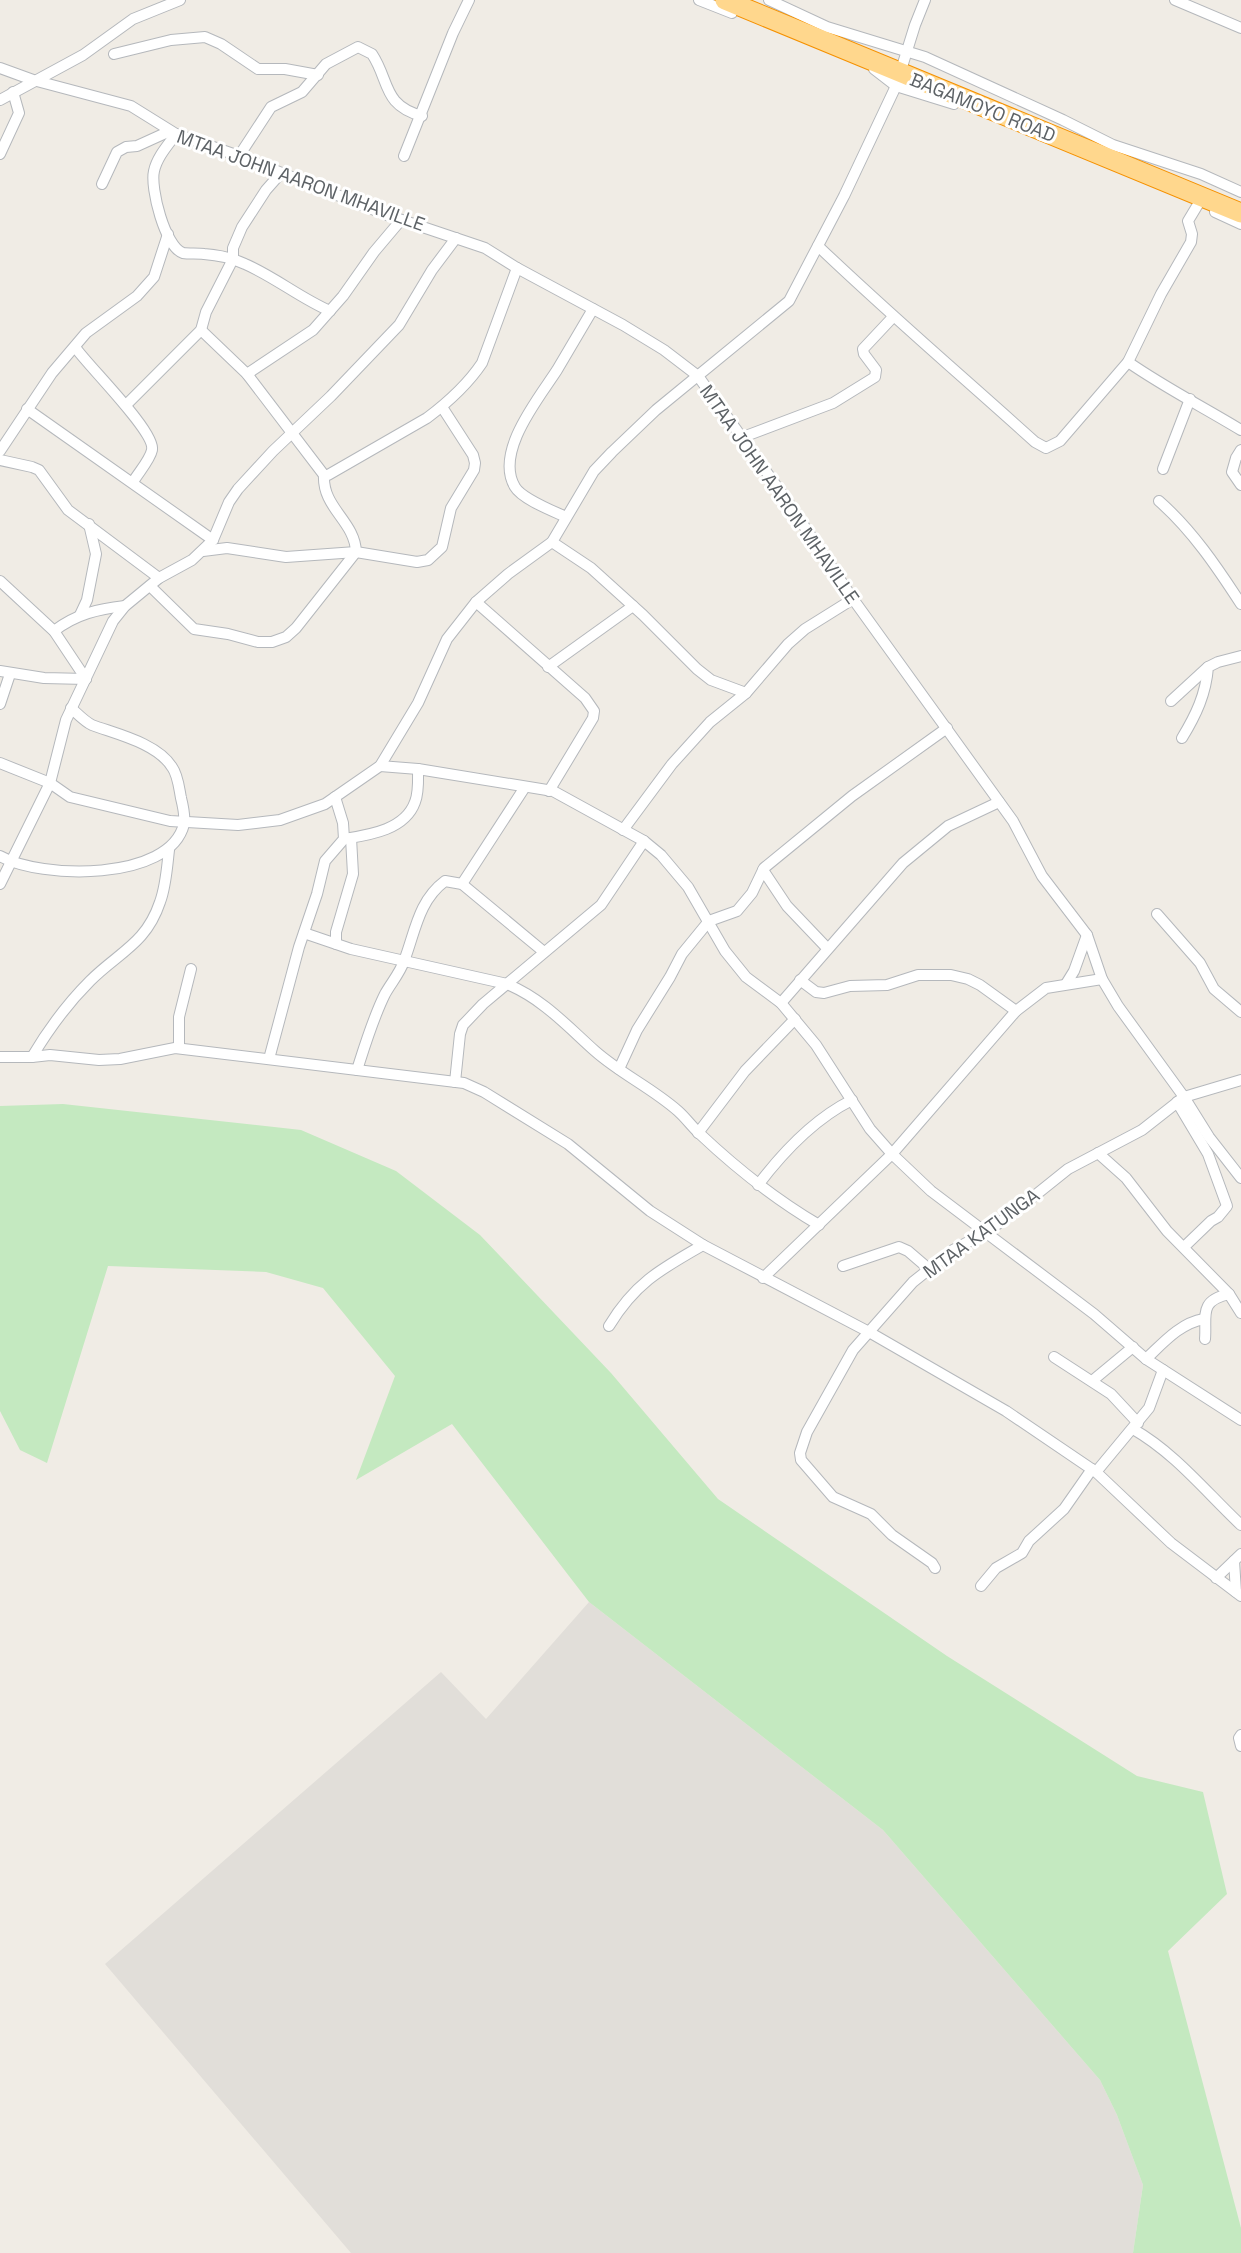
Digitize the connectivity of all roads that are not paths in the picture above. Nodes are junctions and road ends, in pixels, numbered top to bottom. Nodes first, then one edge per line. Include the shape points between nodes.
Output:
1 (180, 0) edge
2 (469, 0) edge
3 (699, 0) edge
4 (725, 0) edge
5 (769, 0) edge
6 (925, 0) edge
7 (1175, 0) edge
8 (1241, 28) edge
9 (906, 51) junction
10 (114, 54) dead end
11 (0, 68) edge
12 (318, 75) junction
13 (897, 79) junction
14 (33, 80) junction
15 (13, 92) junction
16 (0, 100) edge
17 (422, 116) junction
18 (173, 133) junction
19 (0, 154) edge
20 (239, 156) junction
21 (404, 156) dead end
22 (281, 173) junction
23 (102, 184) dead end
24 (1241, 192) edge
25 (1200, 200) junction
26 (1241, 213) edge
27 (401, 220) junction
28 (1241, 224) edge
29 (167, 234) junction
30 (456, 238) junction
31 (818, 246) junction
32 (233, 259) junction
33 (517, 268) junction
34 (593, 309) junction
35 (330, 311) junction
36 (893, 317) junction
37 (201, 330) junction
38 (75, 347) junction
39 (1128, 362) junction
40 (247, 374) junction
41 (698, 376) junction
42 (1190, 399) junction
43 (126, 405) junction
44 (442, 407) junction
45 (27, 409) junction
46 (1241, 430) edge
47 (292, 433) junction
48 (743, 437) junction
49 (1241, 450) edge
50 (0, 451) edge
51 (0, 460) edge
52 (1163, 469) dead end
53 (324, 475) junction
54 (132, 482) junction
55 (1241, 485) edge
56 (1159, 501) dead end
57 (566, 517) junction
58 (89, 524) junction
59 (213, 540) junction
60 (552, 542) junction
61 (203, 551) junction
62 (356, 552) junction
63 (0, 581) edge
64 (155, 582) junction
65 (853, 599) junction
66 (476, 602) junction
67 (1241, 604) edge
68 (125, 606) junction
69 (633, 606) junction
70 (80, 615) junction
71 (54, 631) junction
72 (1241, 656) edge
73 (548, 667) junction
74 (1208, 667) junction
75 (5, 673) edge
76 (86, 679) junction
77 (746, 693) junction
78 (1171, 701) dead end
79 (0, 704) edge
80 (71, 708) junction
81 (947, 728) junction
82 (1182, 738) dead end
83 (0, 763) edge
84 (380, 766) junction
85 (418, 769) junction
86 (50, 783) junction
87 (525, 787) junction
88 (549, 790) junction
89 (335, 797) junction
90 (999, 802) junction
91 (184, 822) junction
92 (623, 830) junction
93 (348, 838) junction
94 (644, 841) junction
95 (169, 849) junction
96 (0, 856) edge
97 (12, 863) junction
98 (763, 870) junction
99 (0, 884) edge
100 (462, 884) junction
101 (1157, 914) dead end
102 (709, 921) junction
103 (304, 933) junction
104 (1087, 935) junction
105 (336, 944) junction
106 (827, 948) junction
107 (544, 952) junction
108 (405, 960) junction
109 (191, 969) dead end
110 (1102, 979) junction
111 (800, 980) junction
112 (506, 984) junction
113 (1066, 984) junction
114 (781, 1003) junction
115 (1016, 1010) junction
116 (1241, 1012) edge
117 (795, 1019) junction
118 (179, 1048) junction
119 (0, 1057) edge
120 (32, 1058) junction
121 (269, 1059) junction
122 (620, 1069) junction
123 (357, 1070) junction
124 (1241, 1080) edge
125 (455, 1082) junction
126 (852, 1100) junction
127 (1180, 1100) junction
128 (698, 1133) junction
129 (1098, 1153) junction
130 (892, 1154) junction
131 (1241, 1178) edge
132 (758, 1185) junction
133 (819, 1225) junction
134 (985, 1233) junction
135 (703, 1245) junction
136 (1184, 1247) junction
137 (843, 1266) dead end
138 (929, 1269) junction
139 (763, 1278) junction
140 (1234, 1296) edge
141 (1241, 1314) edge
142 (1204, 1319) junction
143 (609, 1326) dead end
144 (869, 1332) junction
145 (1205, 1339) dead end
146 (1133, 1347) junction
147 (1054, 1357) dead end
148 (1146, 1359) junction
149 (1163, 1370) junction
150 (1092, 1381) junction
151 (1241, 1420) edge
152 (1135, 1426) junction
153 (1094, 1471) junction
154 (1241, 1525) edge
155 (1238, 1558) edge
156 (935, 1568) dead end
157 (1216, 1578) junction
158 (981, 1586) dead end
159 (1238, 1594) edge
160 (1241, 1735) edge
161 (1241, 1746) edge

1 - 14 street via 133,19 83,55
2 - 17 street
3 - 13 street
4 - 13 highway, BAGAMOYO ROAD
5 - 9 street via 827,27
6 - 9 street
7 - 8 street
9 - 13 street
9 - 24 street via 1112,145 1191,170
10 - 12 street via 205,37 258,69
11 - 14 street, MTAA JOHN AARON MHAVILLE
12 - 17 street via 334,60 362,47 376,60 391,96 400,106
12 - 20 street via 302,92 271,107
13 - 25 highway, BAGAMOYO ROAD
13 - 31 street
14 - 15 street
14 - 18 street, MTAA JOHN AARON MHAVILLE via 131,106
15 - 16 street
15 - 19 street via 19,113
17 - 21 street
18 - 20 street, MTAA JOHN AARON MHAVILLE
18 - 23 street via 117,152
18 - 29 street via 154,171 157,208
20 - 22 street, MTAA JOHN AARON MHAVILLE
22 - 27 street, MTAA JOHN AARON MHAVILLE
22 - 32 street via 242,227
25 - 26 highway, BAGAMOYO ROAD
25 - 28 street
25 - 39 street via 1188,221 1191,242
27 - 30 street, MTAA JOHN AARON MHAVILLE
27 - 35 street
29 - 32 street via 184,253
29 - 38 street via 158,267 147,285 96,324
30 - 33 street, MTAA JOHN AARON MHAVILLE via 485,248
30 - 47 street via 399,325
31 - 36 street
31 - 41 street via 789,302
32 - 35 street
32 - 37 street
33 - 34 street, MTAA JOHN AARON MHAVILLE
33 - 44 street via 482,363
34 - 41 street, MTAA JOHN AARON MHAVILLE via 664,350
34 - 57 street via 524,420 512,448 514,486
35 - 40 street via 306,336
36 - 39 street via 1042,447 1060,441
36 - 48 street via 863,349 876,370 875,377 833,403
37 - 40 street
37 - 43 street
38 - 43 street
38 - 45 street
39 - 42 street
40 - 47 street
41 - 48 street, MTAA JOHN AARON MHAVILLE
41 - 57 street via 594,471
42 - 46 street
42 - 52 street
43 - 54 street via 153,447
44 - 53 street
44 - 62 street via 475,463 451,508 442,547 433,557 416,562
45 - 50 street
45 - 54 street
47 - 53 street
47 - 59 street via 238,489
48 - 65 street, MTAA JOHN AARON MHAVILLE
49 - 55 street via 1232,472
51 - 58 street via 39,470 68,510
53 - 62 street via 324,491 352,533
54 - 59 street
56 - 67 street via 1216,563
57 - 60 street
58 - 64 street
58 - 70 street via 96,554
59 - 61 street
60 - 66 street
60 - 69 street via 591,568
61 - 62 street via 227,548 286,557
61 - 64 street
62 - 64 street via 296,628 272,642 194,629
63 - 71 street
64 - 68 street
65 - 77 street via 805,629
65 - 81 street, MTAA JOHN AARON MHAVILLE
66 - 73 street
66 - 84 street via 447,639 418,703
68 - 70 street
68 - 76 street via 113,621
69 - 73 street
69 - 77 street via 711,680
70 - 71 street
71 - 76 street
72 - 74 street
73 - 88 street via 594,711
74 - 78 street
74 - 82 street via 1206,688
75 - 76 street
75 - 79 street
76 - 80 street
77 - 92 street via 686,747
80 - 86 street
80 - 91 street via 92,725 136,740 167,761 174,771
81 - 90 street, MTAA JOHN AARON MHAVILLE
81 - 98 street via 852,796
83 - 86 street
84 - 85 street
84 - 89 street
85 - 87 street
85 - 93 street via 415,803 405,817 375,834
86 - 91 street via 70,797
86 - 97 street
87 - 88 street
87 - 100 street
88 - 92 street
89 - 91 street via 281,820 238,825
89 - 93 street
90 - 104 street, MTAA JOHN AARON MHAVILLE via 1042,876
90 - 106 street via 948,826 903,863
91 - 95 street
92 - 94 street
93 - 103 street via 325,861
93 - 105 street via 353,874
94 - 102 street via 688,887
94 - 107 street via 601,905
95 - 97 street via 137,866 107,870
95 - 120 street via 160,902 147,929 137,943 90,981
96 - 97 street
97 - 99 street
98 - 102 street via 742,906
98 - 106 street via 787,906
100 - 107 street
100 - 108 street via 445,881 437,887 413,930
101 - 116 street via 1200,963 1214,989
102 - 114 street via 746,976
102 - 122 street via 682,954 637,1030
103 - 105 street
103 - 121 street
104 - 110 street, MTAA JOHN AARON MHAVILLE
104 - 113 street
105 - 108 street
106 - 111 street
107 - 112 street
108 - 112 street
108 - 123 street via 385,995
109 - 118 street via 179,1017
110 - 113 street
110 - 127 street, MTAA JOHN AARON MHAVILLE
111 - 114 street
111 - 115 street via 824,993 850,986 887,985 918,975 951,975 980,985
112 - 122 street via 542,1003
112 - 125 street via 463,1025
113 - 115 street via 1046,988
114 - 117 street
115 - 130 street
117 - 126 street
117 - 128 street via 745,1071
118 - 120 street via 99,1060 50,1055
118 - 121 street
119 - 120 street
121 - 123 street
122 - 128 street via 679,1112
123 - 125 street
124 - 127 street, MTAA KATUNGA
125 - 135 street via 484,1092 559,1138 650,1211
126 - 130 street
126 - 132 street via 805,1133
127 - 129 street, MTAA KATUNGA via 1142,1130
127 - 131 street, MTAA JOHN AARON MHAVILLE
127 - 136 street via 1208,1154 1227,1206
128 - 132 street
129 - 134 street, MTAA KATUNGA via 1068,1169
129 - 136 street via 1126,1178
130 - 133 street
130 - 134 street
132 - 133 street
133 - 139 street
134 - 138 street, MTAA KATUNGA
134 - 146 street
135 - 139 street
135 - 143 street via 641,1284
136 - 140 street
137 - 138 street via 899,1247
138 - 144 street, MTAA KATUNGA
139 - 144 street
140 - 141 street
140 - 142 street via 1218,1297 1205,1308
142 - 145 street
142 - 148 street via 1192,1321
144 - 153 street via 1006,1410
144 - 156 street, MTAA KATUNGA via 822,1402 807,1432 801,1460 833,1497 871,1514
146 - 148 street
146 - 150 street
147 - 150 street
148 - 149 street
149 - 151 street
149 - 152 street via 1149,1408
150 - 152 street via 1111,1394
152 - 153 street
152 - 154 street
153 - 157 street
153 - 158 street via 1018,1556 996,1568
155 - 157 street
155 - 159 street
157 - 159 street
160 - 161 street

